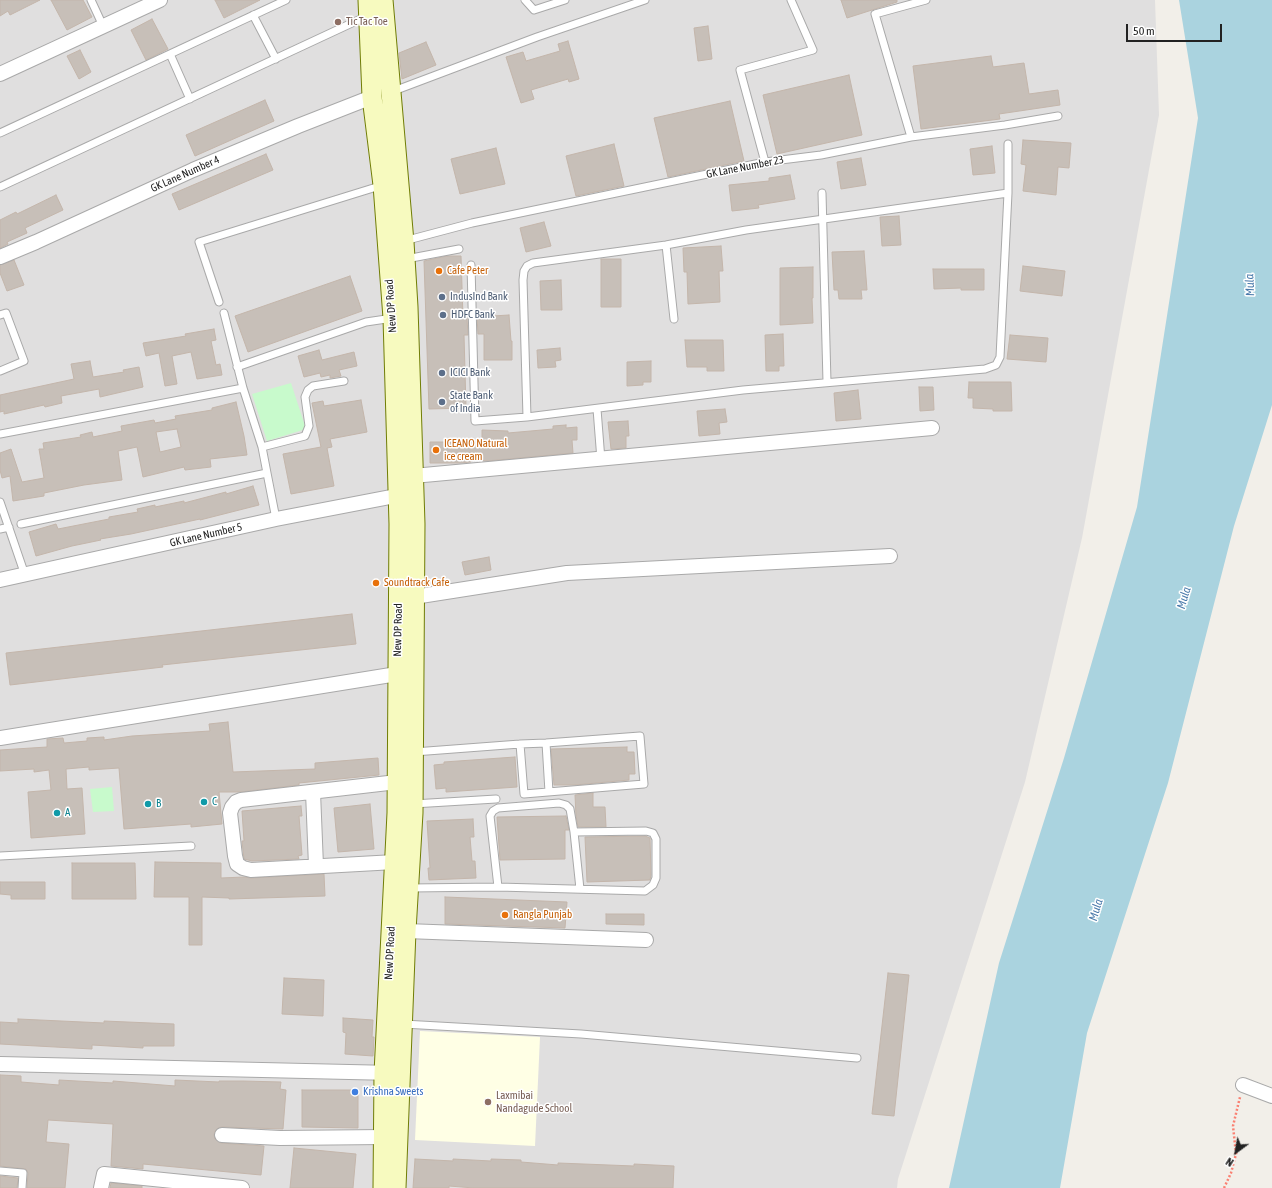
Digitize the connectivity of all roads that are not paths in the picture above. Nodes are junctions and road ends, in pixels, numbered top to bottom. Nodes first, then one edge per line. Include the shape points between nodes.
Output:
1 (91, 0) edge
2 (160, 0) edge
3 (286, 0) edge
4 (383, 0) edge
5 (525, 0) edge
6 (565, 0) edge
7 (645, 0) edge
8 (791, 0) edge
9 (926, 0) edge
10 (368, 8) edge
11 (254, 15) junction
12 (103, 26) junction
13 (170, 54) junction
14 (276, 59) junction
15 (0, 74) edge
16 (391, 92) junction
17 (372, 97) junction
18 (190, 99) junction
19 (1058, 116) dead end
20 (0, 133) edge
21 (911, 137) junction
22 (1008, 144) dead end
23 (765, 162) junction
24 (383, 185) junction
25 (0, 187) edge
26 (822, 192) dead end
27 (1008, 194) junction
28 (823, 219) junction
29 (666, 245) junction
30 (459, 249) dead end
31 (404, 251) junction
32 (0, 257) edge
33 (471, 265) dead end
34 (219, 302) dead end
35 (224, 313) dead end
36 (0, 315) edge
37 (393, 318) junction
38 (674, 319) dead end
39 (237, 367) junction
40 (0, 371) edge
41 (344, 381) dead end
42 (827, 382) junction
43 (243, 388) junction
44 (597, 409) junction
45 (527, 417) junction
46 (932, 428) dead end
47 (0, 434) edge
48 (262, 447) junction
49 (602, 460) junction
50 (267, 473) junction
51 (408, 488) junction
52 (0, 502) edge
53 (276, 520) junction
54 (21, 524) dead end
55 (9, 527) junction
56 (0, 529) edge
57 (890, 556) dead end
58 (25, 576) junction
59 (0, 580) edge
60 (414, 597) junction
61 (398, 674) junction
62 (0, 738) edge
63 (546, 743) junction
64 (520, 744) junction
65 (413, 752) junction
66 (397, 782) junction
67 (313, 792) junction
68 (549, 792) junction
69 (496, 798) dead end
70 (413, 804) junction
71 (574, 832) junction
72 (191, 846) dead end
73 (0, 856) edge
74 (395, 862) junction
75 (316, 866) junction
76 (408, 888) junction
77 (498, 888) junction
78 (580, 889) junction
79 (406, 931) junction
80 (646, 940) dead end
81 (402, 1024) junction
82 (857, 1058) dead end
83 (0, 1064) edge
84 (392, 1073) junction
85 (1243, 1085) road end
86 (1272, 1096) edge
87 (222, 1135) dead end
88 (384, 1137) junction
89 (0, 1171) edge
90 (177, 1184) edge
91 (22, 1188) edge
92 (101, 1188) edge
93 (242, 1188) edge
94 (383, 1188) edge
95 (396, 1188) edge

1 - 12 lane
2 - 12 street
3 - 11 lane
4 - 16 main road, New DP Road
5 - 6 lane via 534,10
7 - 16 lane
8 - 23 lane via 812,50 740,70
9 - 21 lane via 875,14
10 - 14 lane
10 - 17 main road, New DP Road
11 - 13 lane
11 - 14 lane
12 - 15 street
13 - 18 lane
13 - 20 lane
14 - 18 lane
16 - 31 main road, New DP Road
17 - 24 main road, New DP Road
17 - 32 street, GK Lane Number 4 via 193,170
18 - 25 lane
19 - 21 lane, GK Lane Number 23
21 - 23 lane, GK Lane Number 23 via 821,155
22 - 27 lane
23 - 31 lane, GK Lane Number 23 via 472,223
24 - 34 lane via 198,242
24 - 37 main road, New DP Road
26 - 28 lane
27 - 28 lane
27 - 42 lane via 1000,357 996,365 985,369
28 - 29 lane
28 - 42 lane
29 - 38 lane
29 - 45 lane via 533,263 527,266 523,280
30 - 31 lane
31 - 51 main road, New DP Road via 408,319
33 - 45 lane via 475,421
35 - 39 lane
36 - 40 lane via 6,313 24,361
37 - 39 lane via 366,322
37 - 51 main road, New DP Road
39 - 43 lane
41 - 48 lane via 313,386 308,390 305,397 309,426 305,436
42 - 44 lane
43 - 47 lane
43 - 48 lane
44 - 45 lane
44 - 49 lane
46 - 49 street, GK Lane Number 5
48 - 50 lane
49 - 51 street, GK Lane Number 5
50 - 53 lane
50 - 54 lane
51 - 53 street, GK Lane Number 5
51 - 60 main road, New DP Road via 415,524
51 - 61 main road, New DP Road via 399,524
52 - 55 lane
53 - 58 street, GK Lane Number 5
55 - 56 lane
55 - 58 lane
57 - 60 street via 567,573
58 - 59 street, GK Lane Number 5
60 - 65 main road, New DP Road
61 - 62 street
61 - 66 main road, New DP Road
63 - 64 lane
63 - 68 lane
63 - 68 lane via 640,736 644,784
64 - 65 lane
64 - 68 lane via 524,794
65 - 70 main road, New DP Road
66 - 67 street
66 - 74 main road, New DP Road
67 - 75 street
67 - 75 street via 242,800 236,802 230,812 235,856 237,864 243,868 251,870
69 - 70 lane
70 - 76 main road, New DP Road
71 - 77 lane via 570,809 559,803 498,808 493,811 490,820
71 - 78 lane
71 - 78 lane via 646,831 652,833 656,839 656,878 653,885 645,891
72 - 73 lane
74 - 75 street
74 - 84 main road, New DP Road
76 - 77 lane
76 - 79 main road, New DP Road
77 - 78 lane
79 - 80 street
79 - 81 main road, New DP Road
81 - 82 lane via 581,1034
81 - 84 main road, New DP Road
83 - 84 street
84 - 88 main road, New DP Road
84 - 95 main road, New DP Road
85 - 86 street
87 - 88 street via 280,1138
88 - 94 main road, New DP Road
89 - 91 lane via 23,1173
90 - 92 street via 104,1174
90 - 93 street

